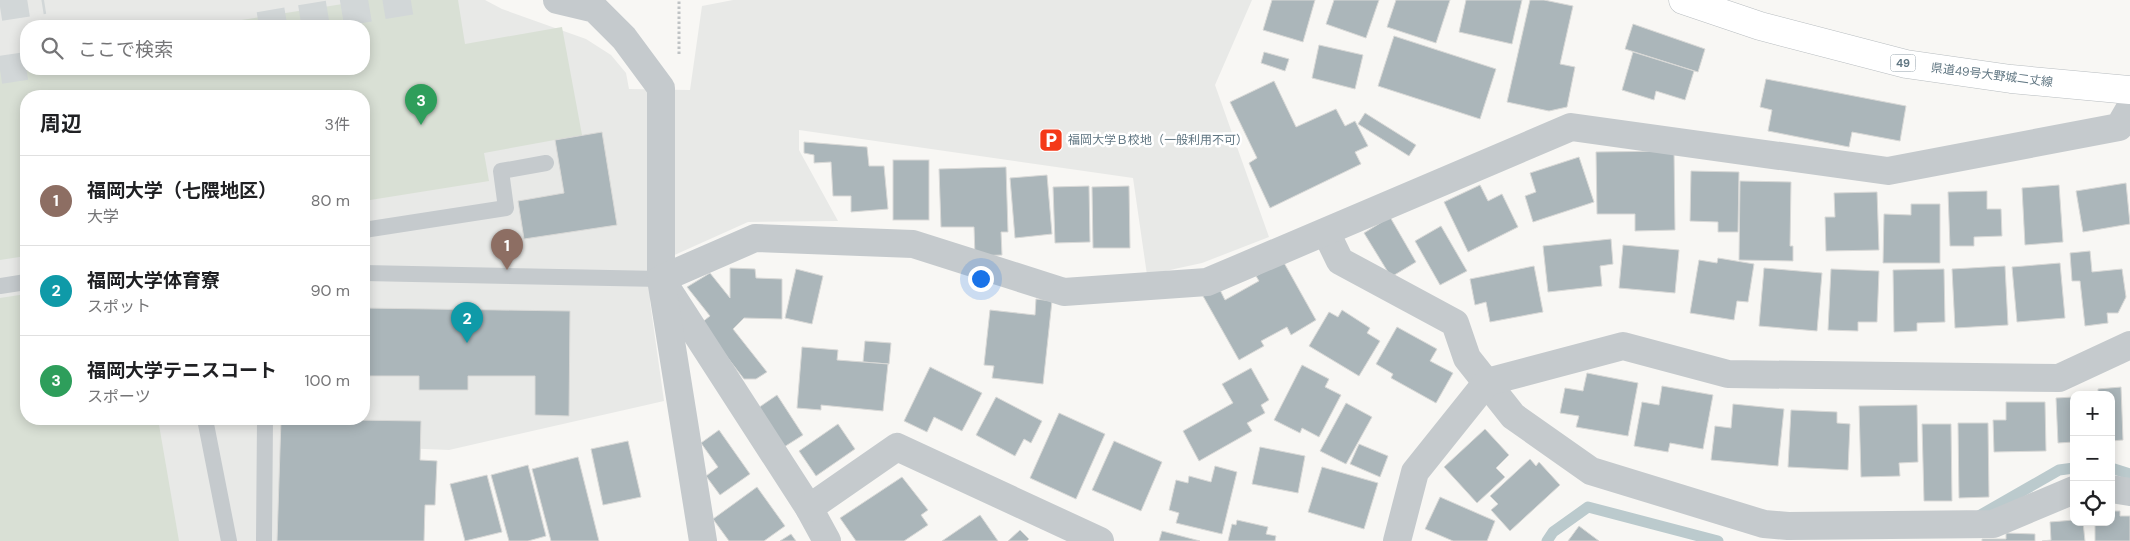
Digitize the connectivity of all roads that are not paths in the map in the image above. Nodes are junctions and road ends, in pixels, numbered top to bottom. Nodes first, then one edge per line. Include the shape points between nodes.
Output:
1 (557, 0) edge
2 (1683, 0) edge
3 (2130, 90) edge
4 (2130, 108) edge
5 (546, 163) dead end
6 (370, 229) edge
7 (1326, 232) junction
8 (370, 272) edge
9 (661, 279) junction
10 (20, 283) edge
11 (0, 286) edge
12 (2130, 344) edge
13 (1487, 382) junction
14 (206, 425) edge
15 (265, 425) edge
16 (2115, 490) edge
17 (2070, 492) edge
18 (2130, 492) edge
19 (809, 508) junction
20 (229, 541) edge
21 (264, 541) edge
22 (703, 541) edge
23 (827, 541) edge
24 (1100, 541) edge
25 (1397, 541) edge

1 - 9 street via 595,10 624,38 661,88
2 - 3 main road, 県道49号大野城二丈線 / 49 via 1760,26 1906,64 2011,79
4 - 7 street via 2119,127 1888,171 1571,127
5 - 6 lane via 500,171 506,208
7 - 9 street via 1207,282 1064,292 913,244 755,238
7 - 13 street via 1340,261 1456,323 1467,358
8 - 9 lane
9 - 19 street
9 - 22 street
10 - 11 lane
12 - 13 street via 2059,378 1728,374 1623,346
13 - 17 street via 1513,416 1591,471 1764,524 1993,524
13 - 25 street via 1415,472
14 - 20 lane
15 - 21 lane
16 - 18 street
19 - 23 street
19 - 24 street via 897,447

